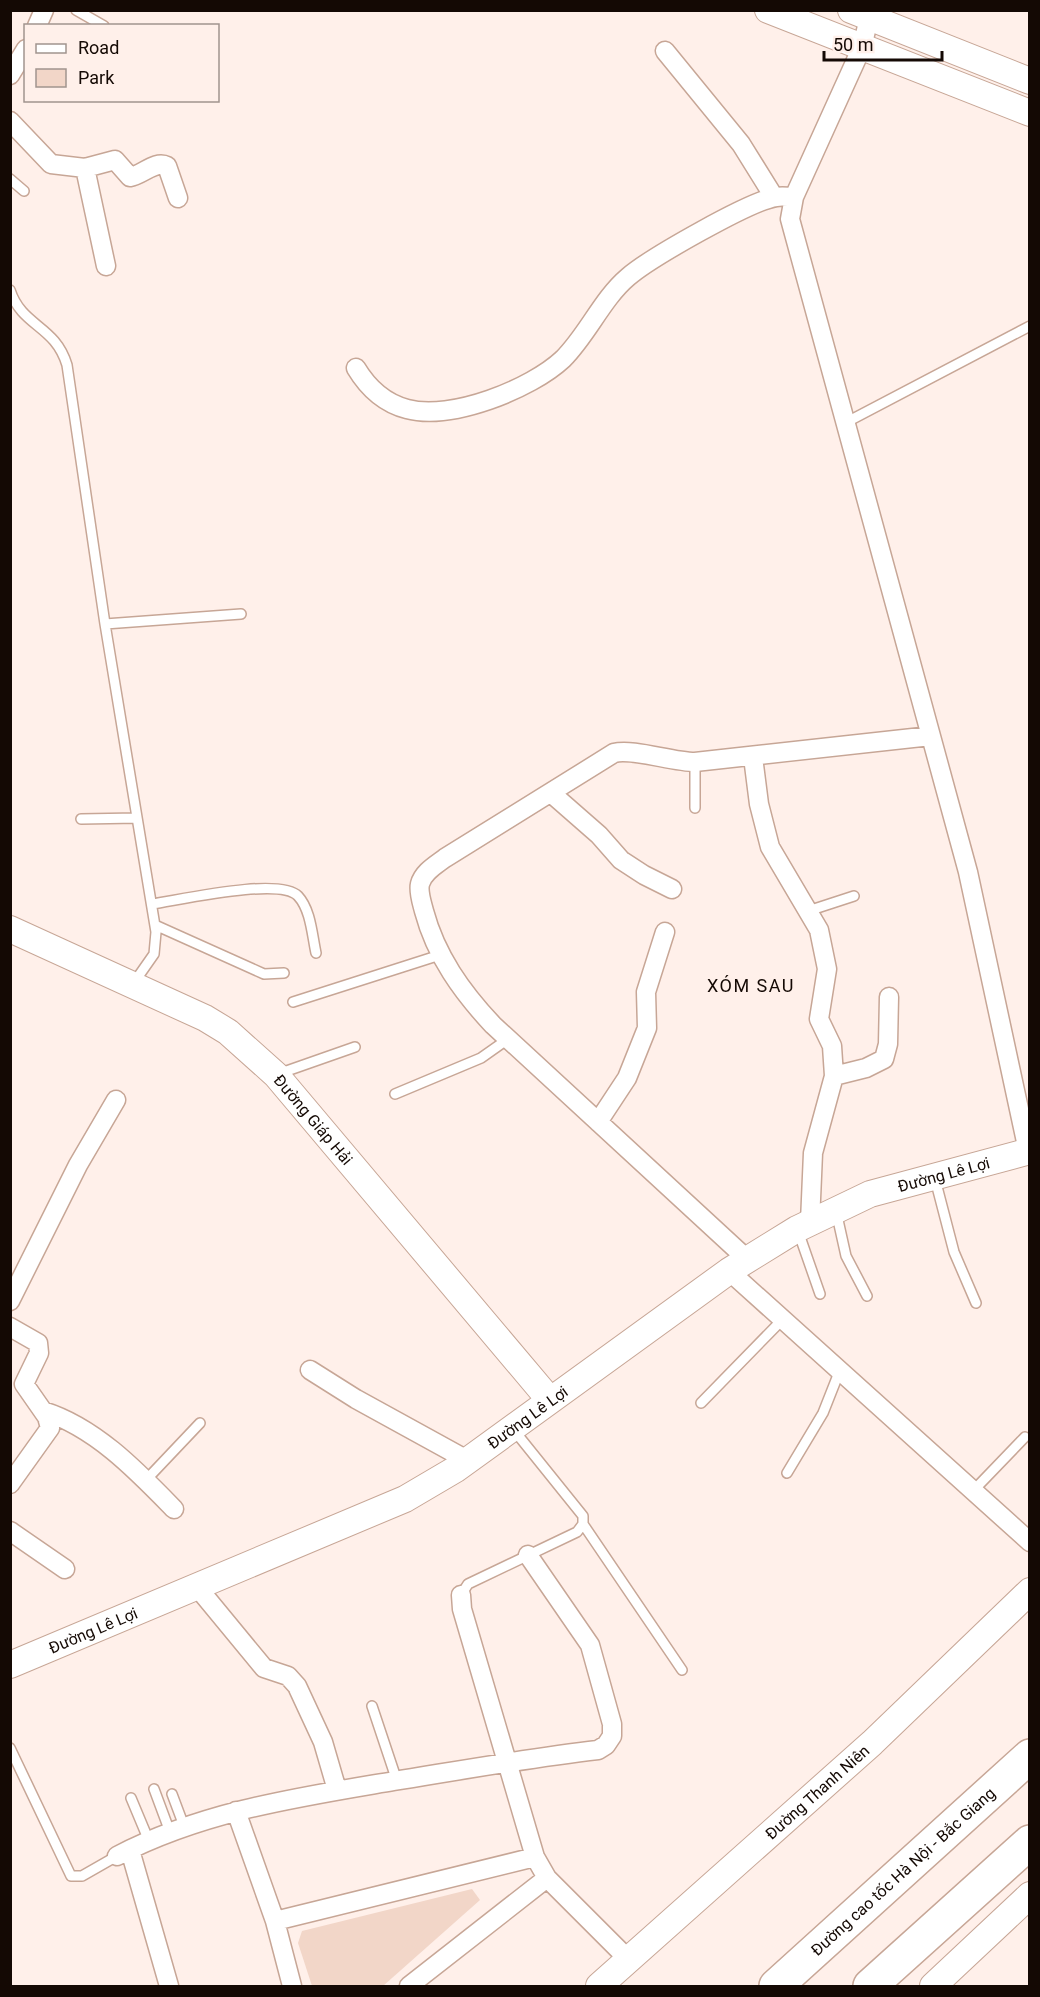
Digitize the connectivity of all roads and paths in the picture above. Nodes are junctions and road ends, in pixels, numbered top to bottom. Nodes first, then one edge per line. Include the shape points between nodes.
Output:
1 (44, 10) edge
2 (76, 10) edge
3 (768, 10) edge
4 (864, 13) edge
5 (38, 24) edge
6 (100, 24) edge
7 (861, 48) junction
8 (665, 51) dead end
9 (24, 52) edge
10 (10, 75) edge
11 (1029, 81) edge
12 (1029, 113) edge
13 (10, 121) edge
14 (85, 168) junction
15 (10, 179) edge
16 (24, 191) dead end
17 (774, 197) junction
18 (794, 197) junction
19 (178, 198) dead end
20 (106, 266) dead end
21 (10, 290) edge
22 (1029, 326) edge
23 (356, 368) dead end
24 (845, 423) junction
25 (241, 614) dead end
26 (105, 624) junction
27 (931, 736) junction
28 (753, 757) junction
29 (695, 762) junction
30 (551, 794) junction
31 (695, 808) dead end
32 (137, 818) junction
33 (81, 819) dead end
34 (672, 889) dead end
35 (854, 896) dead end
36 (152, 904) junction
37 (808, 911) junction
38 (155, 925) junction
39 (10, 929) edge
40 (665, 932) dead end
41 (316, 953) dead end
42 (440, 955) junction
43 (284, 972) dead end
44 (132, 986) junction
45 (890, 997) dead end
46 (293, 1002) dead end
47 (508, 1039) junction
48 (355, 1047) dead end
49 (276, 1075) junction
50 (834, 1076) junction
51 (395, 1094) dead end
52 (116, 1100) dead end
53 (598, 1122) junction
54 (1029, 1151) edge
55 (935, 1177) junction
56 (836, 1209) junction
57 (803, 1226) junction
58 (738, 1265) junction
59 (820, 1294) dead end
60 (867, 1296) dead end
61 (10, 1301) edge
62 (976, 1303) dead end
63 (783, 1319) junction
64 (10, 1327) edge
65 (310, 1370) dead end
66 (840, 1370) junction
67 (549, 1399) junction
68 (701, 1403) dead end
69 (43, 1411) junction
70 (200, 1423) dead end
71 (512, 1427) junction
72 (1025, 1437) dead end
73 (467, 1460) junction
74 (787, 1473) dead end
75 (146, 1480) junction
76 (10, 1484) edge
77 (973, 1491) junction
78 (174, 1509) dead end
79 (583, 1524) junction
80 (10, 1532) edge
81 (1029, 1542) edge
82 (528, 1555) junction
83 (65, 1569) dead end
84 (198, 1588) junction
85 (1029, 1591) edge
86 (461, 1595) joint
87 (10, 1665) edge
88 (682, 1670) dead end
89 (372, 1706) dead end
90 (10, 1748) edge
91 (1029, 1756) edge
92 (507, 1761) junction
93 (397, 1781) junction
94 (153, 1789) dead end
95 (337, 1790) junction
96 (172, 1794) dead end
97 (131, 1798) dead end
98 (236, 1811) junction
99 (177, 1829) junction
100 (149, 1841) junction
101 (1029, 1842) edge
102 (124, 1853) junction
103 (536, 1857) junction
104 (548, 1878) junction
105 (1029, 1895) edge
106 (275, 1921) junction
107 (629, 1960) junction
108 (169, 1986) edge
109 (292, 1986) edge
110 (409, 1986) edge
111 (599, 1986) edge
112 (776, 1986) edge
113 (870, 1986) edge
114 (933, 1986) edge

1 - 5 street
2 - 6 lane
3 - 7 main road
4 - 7 street
4 - 11 main road
7 - 12 main road
7 - 18 street
8 - 17 street via 741,144
9 - 10 street
13 - 14 street via 51,164
14 - 19 street via 114,160 130,177 164,164
14 - 20 street
15 - 16 lane
17 - 18 street
17 - 23 street via 711,227 637,271 613,294 562,359 540,376 498,396 436,411 408,410 375,393
18 - 24 street via 791,227
21 - 26 lane via 25,317 57,341 67,365
22 - 24 lane
24 - 27 street
25 - 26 lane
26 - 32 lane
27 - 28 street
27 - 54 street via 968,872
28 - 29 street
28 - 37 street via 770,847
29 - 30 street via 619,752
29 - 31 lane
30 - 34 street via 599,835 621,860
30 - 42 street via 426,873 420,885 420,899
32 - 33 lane
32 - 36 lane
35 - 37 lane
36 - 38 lane
36 - 41 lane via 222,892 287,888 305,906
37 - 50 street via 824,947 827,969 819,1019 832,1046
38 - 43 lane via 264,974
38 - 44 lane via 153,954
39 - 44 main road, Đường Giáp Hải
40 - 53 street via 646,992 647,1028 627,1078
42 - 46 lane
42 - 47 street via 467,998
44 - 49 main road, Đường Giáp Hải via 220,1027
45 - 50 street via 884,1059
47 - 51 lane via 481,1058
47 - 53 street
48 - 49 lane
49 - 67 main road, Đường Giáp Hải
50 - 57 street via 813,1153
52 - 61 street via 78,1165
53 - 58 street
54 - 55 main road, Đường Lê Lợi
55 - 56 main road, Đường Lê Lợi via 870,1194
55 - 62 lane via 954,1252
56 - 57 main road, Đường Lê Lợi
56 - 60 lane via 846,1256
57 - 58 main road, Đường Lê Lợi
57 - 59 lane
58 - 63 street
58 - 67 main road, Đường Lê Lợi
63 - 66 street
63 - 68 lane
64 - 69 street via 38,1343 39,1353 24,1384
65 - 73 street
66 - 74 lane via 823,1413
66 - 77 street
67 - 71 main road, Đường Lê Lợi
69 - 75 street via 90,1434
69 - 76 street via 49,1422 47,1435
70 - 75 lane
71 - 73 main road, Đường Lê Lợi
71 - 79 lane via 583,1516
72 - 77 lane
73 - 84 main road, Đường Lê Lợi via 386,1508
75 - 78 street
77 - 81 street
79 - 82 lane via 577,1532
79 - 88 lane
80 - 83 street
82 - 86 lane via 468,1584
82 - 92 street via 590,1645 610,1710 612,1736 598,1750
84 - 87 main road, Đường Lê Lợi
84 - 95 street via 264,1668 288,1676 297,1686 323,1742
85 - 107 main road, Đường Thanh Niên via 872,1743
86 - 92 street
89 - 93 lane
90 - 102 lane via 71,1876 82,1876
91 - 112 highway, Đường cao tốc Hà Nội - Bắc Giang
92 - 93 street
92 - 103 street
93 - 95 street
94 - 99 lane
95 - 98 street
96 - 99 lane
97 - 100 lane
98 - 99 street
98 - 106 street
99 - 100 street
100 - 102 street
101 - 113 highway
102 - 108 street
103 - 104 street
103 - 106 street
104 - 107 street
104 - 110 street
105 - 114 main road
106 - 109 street
107 - 111 main road, Đường Thanh Niên

